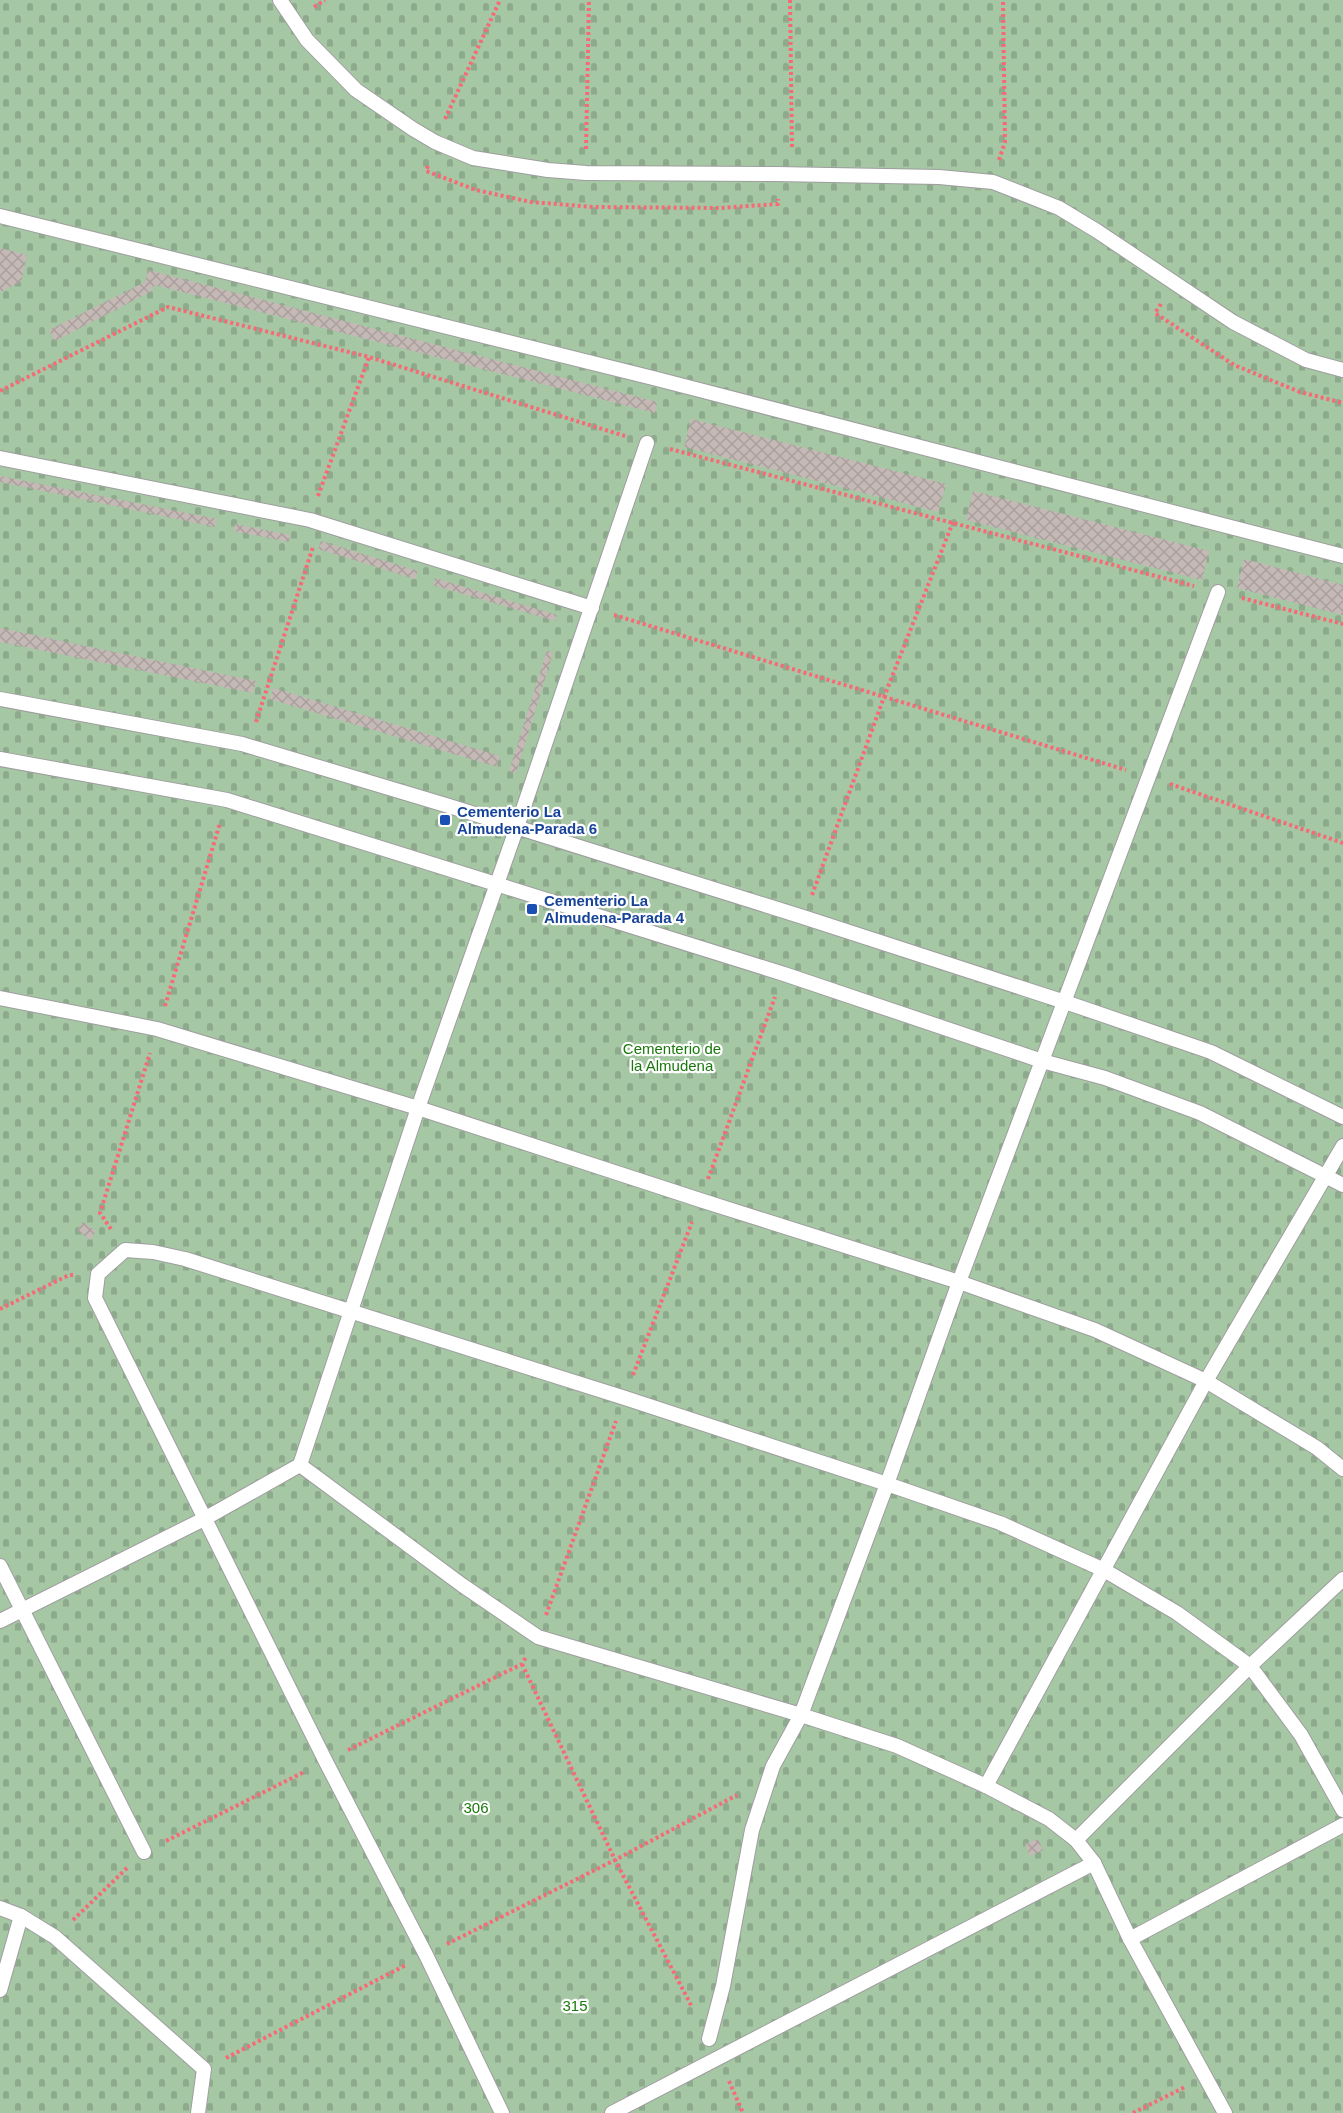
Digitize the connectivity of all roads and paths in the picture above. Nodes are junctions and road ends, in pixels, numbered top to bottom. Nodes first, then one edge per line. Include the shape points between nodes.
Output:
1 (280, 0) edge
2 (500, 0) edge
3 (589, 0) edge
4 (790, 0) edge
5 (1003, 0) edge
6 (435, 142) junction
7 (426, 171) dead end
8 (586, 173) junction
9 (792, 174) junction
10 (993, 182) junction
11 (778, 204) dead end
12 (0, 216) edge
13 (1155, 313) dead end
14 (369, 357) dead end
15 (1343, 370) edge
16 (1343, 403) edge
17 (647, 443) dead end
18 (0, 458) edge
19 (310, 519) junction
20 (953, 522) dead end
21 (313, 546) dead end
22 (1343, 556) edge
23 (1218, 592) dead end
24 (592, 608) junction
25 (884, 697) junction
26 (0, 699) edge
27 (260, 705) dead end
28 (0, 759) edge
29 (1149, 777) junction
30 (517, 827) junction
31 (1343, 843) edge
32 (496, 885) junction
33 (804, 917) junction
34 (783, 974) junction
35 (0, 998) edge
36 (1065, 1002) junction
37 (1042, 1061) junction
38 (418, 1108) junction
39 (1343, 1117) edge
40 (1343, 1146) edge
41 (1325, 1175) junction
42 (1343, 1185) edge
43 (700, 1200) junction
44 (98, 1274) junction
45 (959, 1282) junction
46 (0, 1309) edge
47 (351, 1311) junction
48 (1206, 1381) junction
49 (625, 1398) junction
50 (300, 1465) junction
51 (1343, 1469) edge
52 (887, 1484) junction
53 (204, 1519) junction
54 (0, 1566) edge
55 (1104, 1570) junction
56 (1343, 1579) edge
57 (21, 1611) junction
58 (0, 1621) edge
59 (538, 1637) junction
60 (522, 1664) junction
61 (1250, 1666) junction
62 (801, 1715) junction
63 (326, 1762) junction
64 (773, 1766) junction
65 (986, 1786) junction
66 (1343, 1810) edge
67 (1343, 1825) edge
68 (1076, 1840) junction
69 (144, 1852) junction
70 (615, 1860) junction
71 (1094, 1863) junction
72 (0, 1908) edge
73 (21, 1916) junction
74 (55, 1937) junction
75 (1130, 1939) junction
76 (426, 1955) junction
77 (0, 1990) edge
78 (709, 2039) joint
79 (718, 2058) junction
80 (204, 2069) junction
81 (1204, 2077) junction
82 (198, 2113) edge
83 (502, 2113) edge
84 (612, 2113) edge
85 (743, 2113) edge
86 (1133, 2113) edge
87 (1225, 2113) edge

1 - 6 lane via 307,40 356,90
2 - 6 path
3 - 8 path
4 - 9 path
5 - 10 path via 1005,142
6 - 8 lane via 473,158
7 - 11 path via 476,190 531,202 593,207 720,208
8 - 9 lane
9 - 10 lane
10 - 15 lane via 1059,208 1233,322 1306,360
12 - 22 lane
13 - 16 path via 1234,365 1300,392
14 - 19 path
17 - 24 lane
18 - 19 lane
19 - 24 lane
20 - 25 path
21 - 27 path
23 - 29 lane
24 - 25 path
24 - 30 lane
25 - 29 path
25 - 33 path
26 - 30 lane via 242,744
28 - 32 lane via 227,800
29 - 31 path
29 - 36 lane
30 - 32 lane
30 - 33 lane
32 - 34 lane
32 - 38 lane
33 - 36 lane
34 - 37 lane
34 - 43 path
35 - 38 lane via 157,1029
36 - 37 lane
36 - 39 lane via 1211,1052
37 - 41 lane via 1105,1078 1200,1113
37 - 45 lane
38 - 43 lane
38 - 47 lane
40 - 41 lane
41 - 42 lane
41 - 48 lane
43 - 45 lane
43 - 49 path
44 - 46 path via 69,1275
44 - 47 lane via 125,1250 153,1252
44 - 53 lane via 95,1298
45 - 48 lane via 1095,1329
45 - 52 lane
47 - 49 lane
47 - 50 lane
48 - 51 lane via 1317,1448
48 - 55 lane
49 - 52 lane
49 - 59 path
50 - 53 lane
50 - 59 lane
52 - 55 lane via 1000,1523
52 - 62 lane
53 - 57 lane
53 - 63 lane
54 - 57 lane
55 - 61 lane via 1177,1613
55 - 65 lane
56 - 61 lane
57 - 58 lane
57 - 69 lane
59 - 60 path
59 - 62 lane
60 - 63 path
60 - 70 path
61 - 66 lane via 1302,1735
61 - 68 lane
62 - 64 lane
62 - 65 lane via 897,1746
63 - 69 path
63 - 76 lane
64 - 70 path via 757,1784
64 - 78 lane via 752,1830 723,1986
65 - 68 lane via 1049,1819
67 - 75 lane
68 - 71 lane
69 - 74 path
70 - 76 path
70 - 78 path
71 - 75 lane
71 - 79 lane
72 - 73 lane
73 - 74 lane
73 - 77 lane
74 - 80 lane
75 - 81 lane
76 - 80 path
76 - 83 lane
79 - 84 lane
79 - 85 path
80 - 82 lane
81 - 86 path
81 - 87 lane

